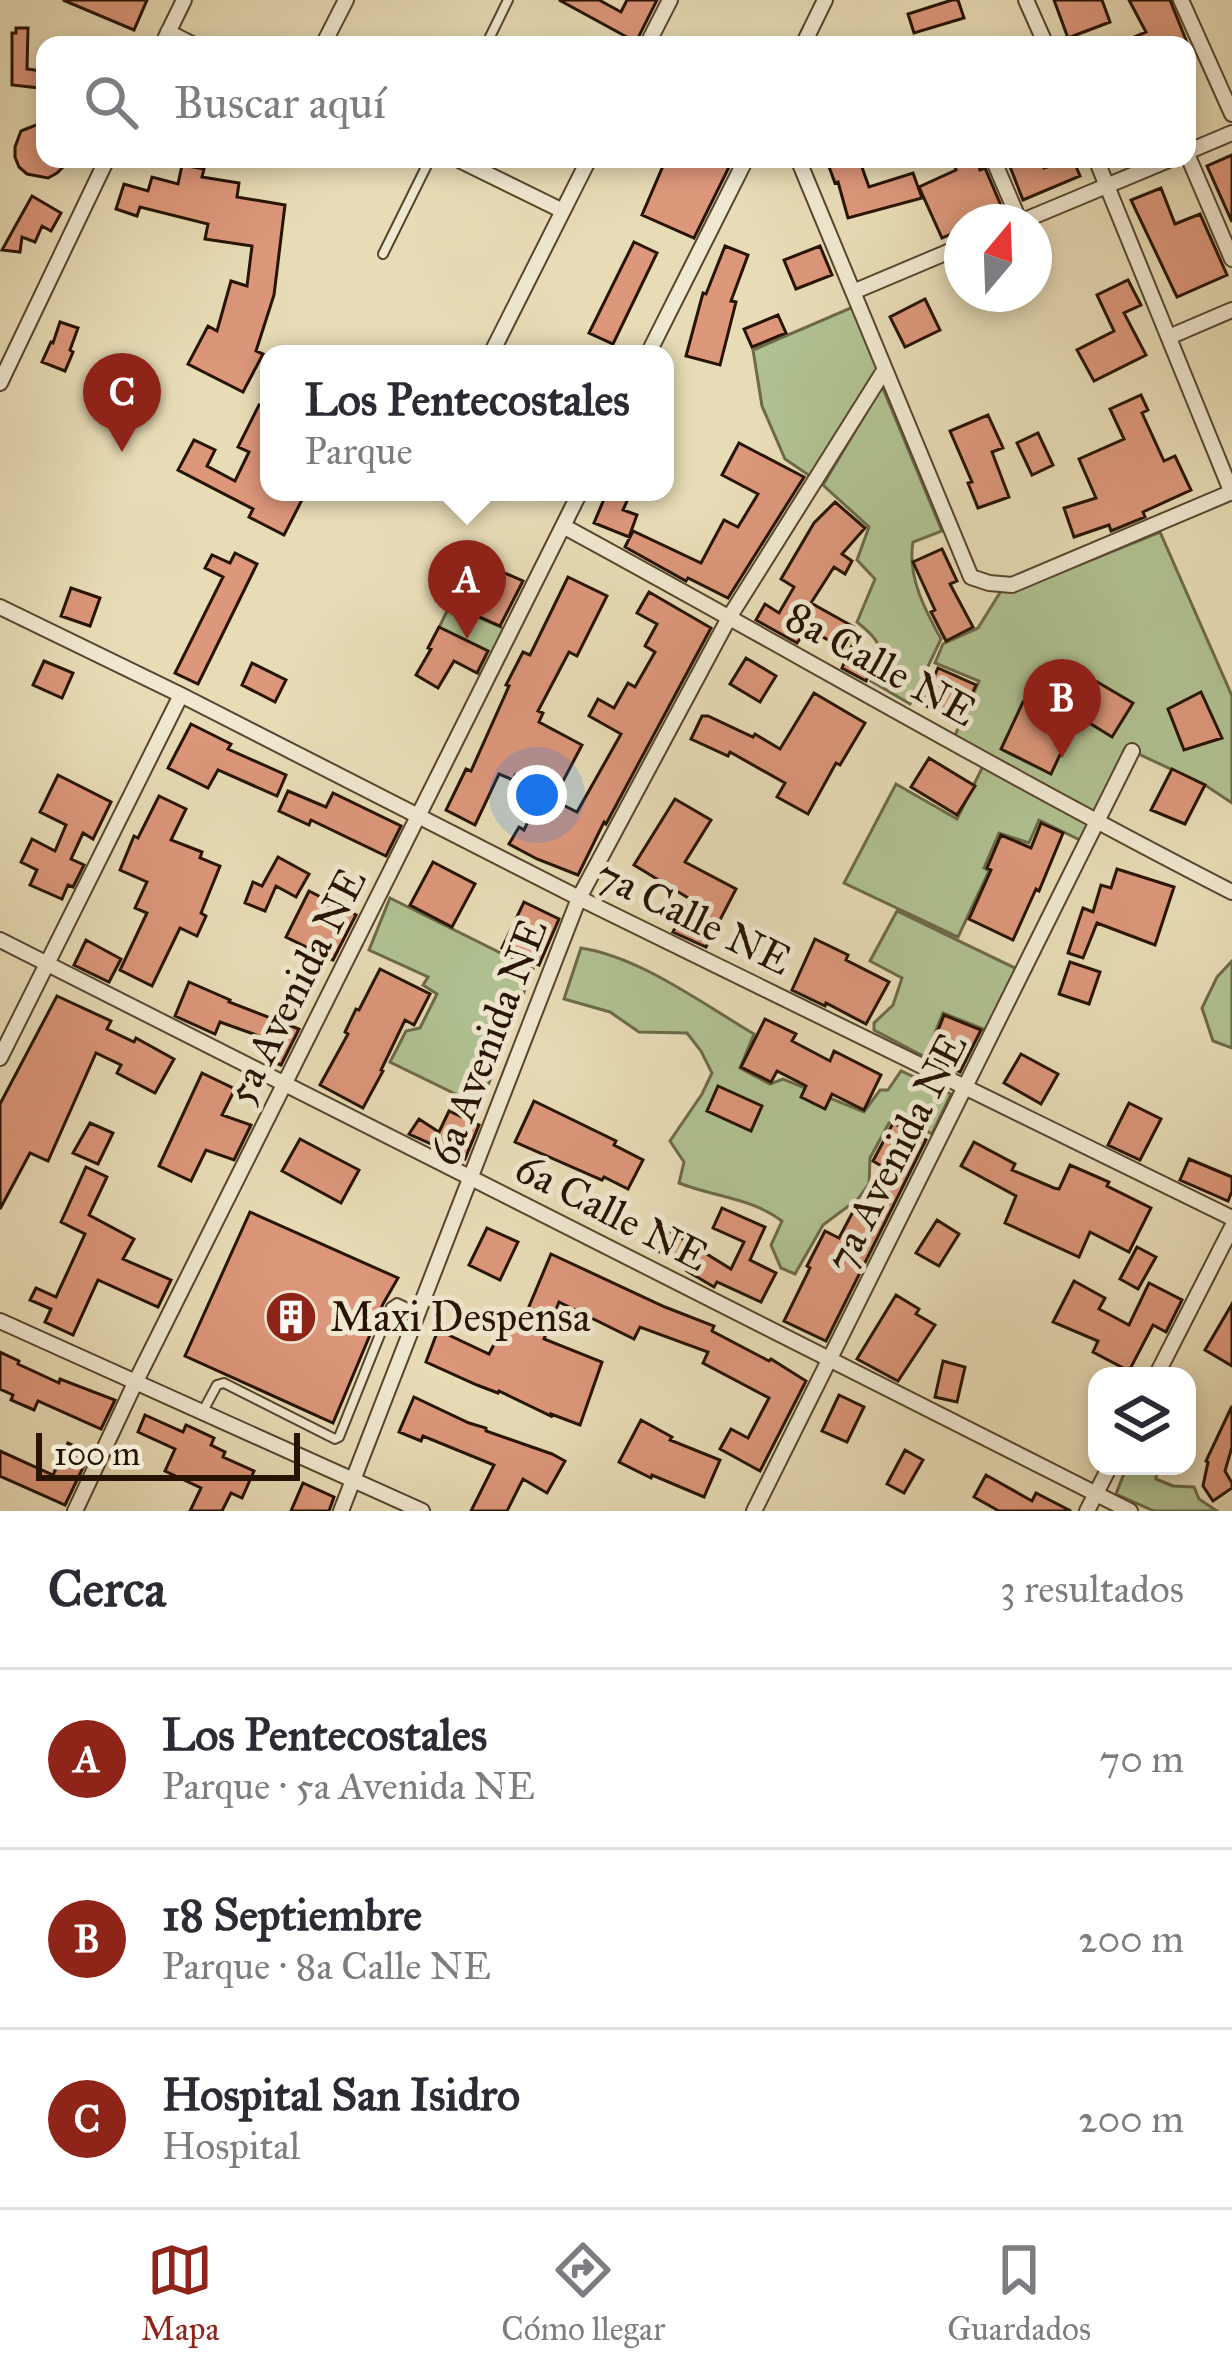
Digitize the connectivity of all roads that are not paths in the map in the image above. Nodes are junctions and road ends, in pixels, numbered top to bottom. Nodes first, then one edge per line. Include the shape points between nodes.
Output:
1 (184, 0) edge
2 (346, 0) edge
3 (508, 0) edge
4 (670, 0) edge
5 (825, 0) edge
6 (1026, 0) edge
7 (1180, 0) edge
8 (166, 36) edge
9 (328, 36) edge
10 (490, 36) edge
11 (652, 36) edge
12 (807, 36) edge
13 (1042, 36) edge
14 (1232, 114) edge
15 (1232, 134) edge
16 (1196, 149) edge
17 (103, 168) edge
18 (426, 168) edge
19 (475, 168) edge
20 (584, 168) edge
21 (742, 168) edge
22 (802, 168) edge
23 (997, 168) edge
24 (1100, 168) edge
25 (1149, 168) edge
26 (1193, 168) edge
27 (1108, 185) junction
28 (1012, 204) edge
29 (1052, 209) edge
30 (563, 211) junction
31 (383, 254) dead end
32 (944, 254) edge
33 (1232, 259) edge
34 (853, 292) junction
35 (1232, 310) edge
36 (1169, 337) junction
37 (495, 345) edge
38 (653, 345) edge
39 (885, 369) junction
40 (0, 383) edge
41 (1232, 492) edge
42 (575, 501) edge
43 (562, 526) junction
44 (0, 607) edge
45 (730, 616) junction
46 (181, 694) junction
47 (1132, 751) dead end
48 (417, 817) junction
49 (1095, 822) junction
50 (1232, 892) edge
51 (579, 898) junction
52 (0, 940) edge
53 (48, 964) junction
54 (0, 1058) edge
55 (284, 1084) junction
56 (966, 1087) junction
57 (471, 1178) junction
58 (1232, 1222) edge
59 (418, 1312) junction
60 (0, 1321) edge
61 (829, 1359) junction
62 (1160, 1367) edge
63 (136, 1381) junction
64 (203, 1411) junction
65 (1105, 1475) edge
66 (353, 1479) junction
67 (1096, 1493) junction
68 (75, 1511) edge
69 (340, 1511) edge
70 (422, 1511) edge
71 (754, 1511) edge
72 (1087, 1511) edge
73 (1130, 1511) edge

1 - 8 street
2 - 9 street
3 - 10 lane
4 - 11 street
5 - 12 street
6 - 13 street
7 - 14 street
15 - 16 street
17 - 40 street
18 - 31 lane
19 - 30 street
20 - 30 street
21 - 38 street
22 - 34 street
23 - 28 street
24 - 27 street
25 - 27 street
26 - 33 street
27 - 29 street
27 - 36 street
30 - 37 street
32 - 34 street
34 - 39 street
35 - 36 street
36 - 41 street
39 - 41 street via 971,577 989,584 1012,585
39 - 45 street, 6a Avenida NE
42 - 43 street, 5a Avenida NE
43 - 45 street, 8a Calle NE
43 - 48 street, 5a Avenida NE
44 - 46 street, 7a Calle NE
45 - 49 street, 8a Calle NE
45 - 51 street, 6a Avenida NE
46 - 48 street, 7a Calle NE
46 - 53 street
47 - 49 street, 7a Avenida NE
48 - 51 street, 7a Calle NE
48 - 55 street, 5a Avenida NE
49 - 50 street, 8a Calle NE
49 - 56 street, 7a Avenida NE
51 - 56 street, 7a Calle NE
51 - 57 street, 6a Avenida NE
52 - 53 street, 6a Calle NE
53 - 54 street
53 - 55 street, 6a Calle NE
55 - 57 street, 6a Calle NE
55 - 63 street, 5a Avenida NE
56 - 58 street, 7a Calle NE
56 - 61 street, 7a Avenida NE
57 - 59 street, 6a Avenida NE
57 - 61 street, 6a Calle NE
58 - 62 street
59 - 64 lane via 391,1307 335,1439 224,1383
59 - 66 street, 6a Avenida NE
60 - 63 street
61 - 67 street, 6a Calle NE
61 - 71 street, 7a Avenida NE
63 - 64 street
63 - 68 street, 5a Avenida NE
64 - 66 street
65 - 67 street
66 - 69 street, 6a Avenida NE
66 - 70 street
67 - 72 street
67 - 73 street, 6a Calle NE

